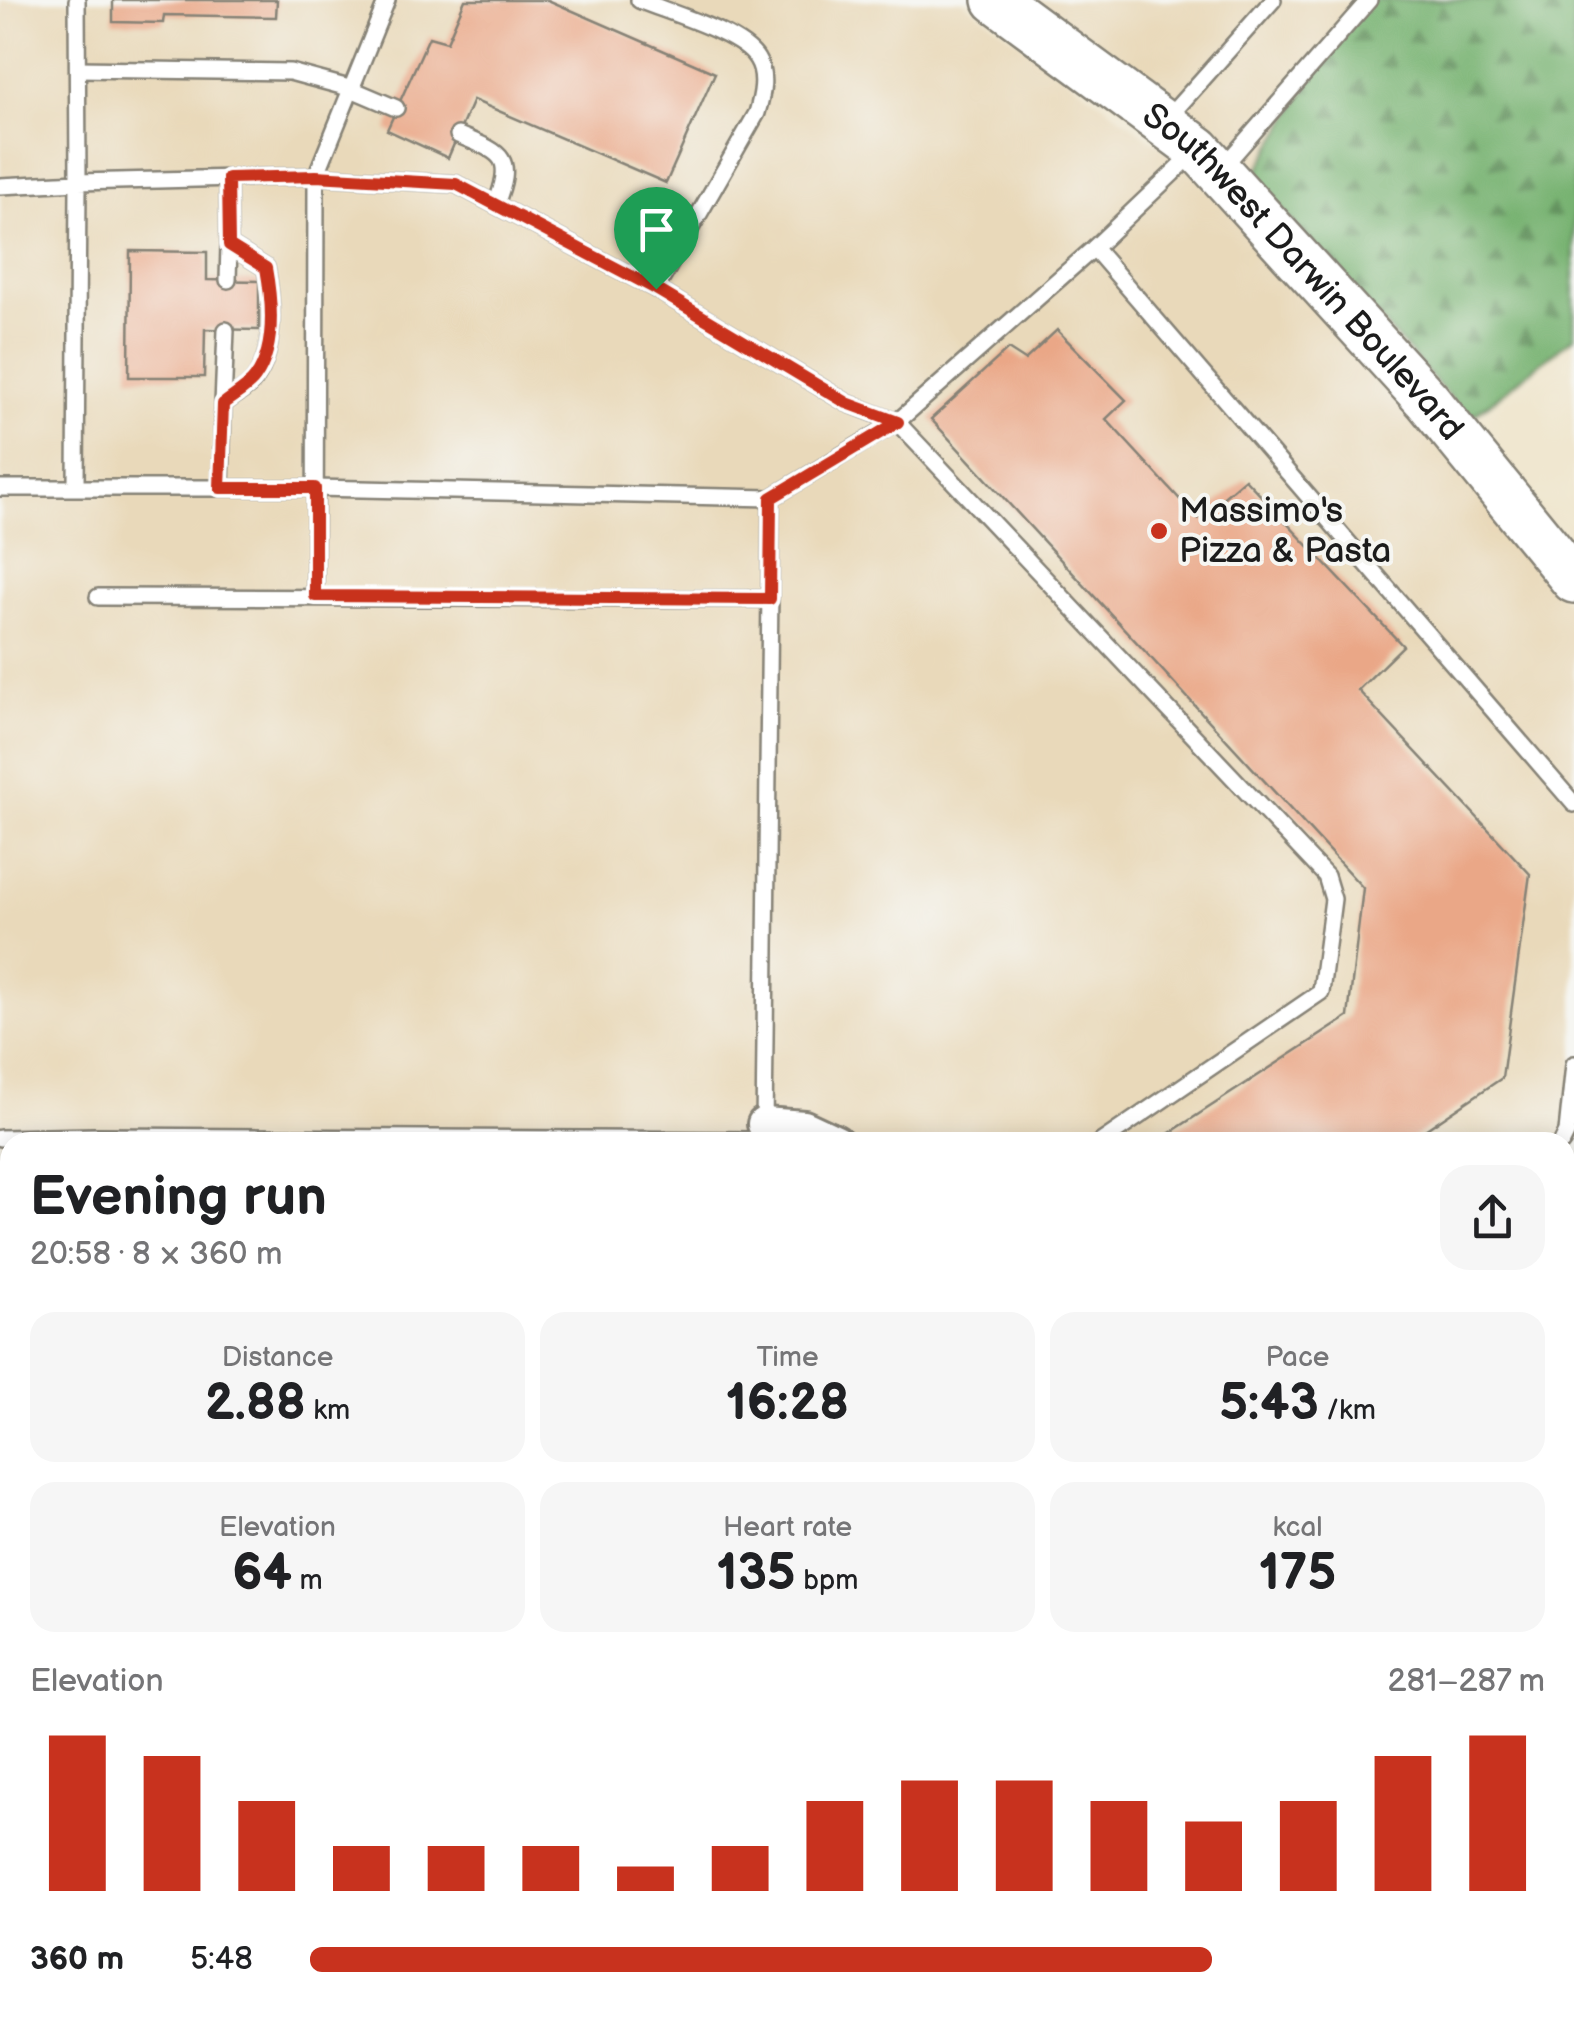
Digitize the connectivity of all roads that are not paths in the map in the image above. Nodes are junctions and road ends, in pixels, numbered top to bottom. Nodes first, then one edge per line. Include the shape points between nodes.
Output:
1 (77, 0) edge
2 (387, 0) edge
3 (639, 0) edge
4 (996, 0) edge
5 (1273, 0) edge
6 (1369, 0) edge
7 (78, 68) junction
8 (349, 88) junction
9 (396, 108) dead end
10 (458, 135) dead end
11 (1194, 148) junction
12 (316, 176) junction
13 (228, 178) junction
14 (78, 182) junction
15 (0, 186) edge
16 (496, 204) junction
17 (229, 245) junction
18 (1094, 248) junction
19 (228, 280) dead end
20 (656, 289) junction
21 (226, 330) dead end
22 (223, 404) junction
23 (898, 422) junction
24 (76, 487) junction
25 (0, 488) edge
26 (220, 488) junction
27 (315, 488) junction
28 (771, 498) junction
29 (1574, 580) edge
30 (315, 596) junction
31 (98, 597) dead end
32 (770, 599) junction
33 (1574, 804) edge
34 (1574, 1064) edge
35 (764, 1132) edge
36 (779, 1132) edge
37 (815, 1132) edge
38 (1116, 1132) edge
39 (1567, 1132) edge

1 - 7 lane
2 - 8 lane
3 - 20 lane via 750,51 759,61 762,84 757,112
4 - 11 street, Southwest Darwin Boulevard
5 - 11 lane
6 - 11 lane
7 - 8 lane via 290,72
7 - 14 lane
8 - 9 lane
8 - 12 lane
10 - 16 lane via 505,162
11 - 18 lane
11 - 29 street, Southwest Darwin Boulevard via 1428,401
12 - 13 lane
12 - 16 lane via 456,184
12 - 27 lane
13 - 14 lane
13 - 17 lane
14 - 15 lane
14 - 24 lane
16 - 20 lane
17 - 19 lane
17 - 22 lane via 266,268 271,297 266,356 254,381
18 - 23 lane
18 - 33 lane
20 - 23 lane via 847,403
21 - 22 lane
22 - 26 lane
23 - 28 lane
23 - 38 lane via 1326,876 1333,899 1322,992
24 - 25 lane
24 - 26 lane
26 - 27 lane
27 - 28 lane
27 - 30 lane
28 - 32 lane
30 - 31 lane
30 - 32 lane
32 - 35 lane
34 - 39 lane
36 - 37 street

